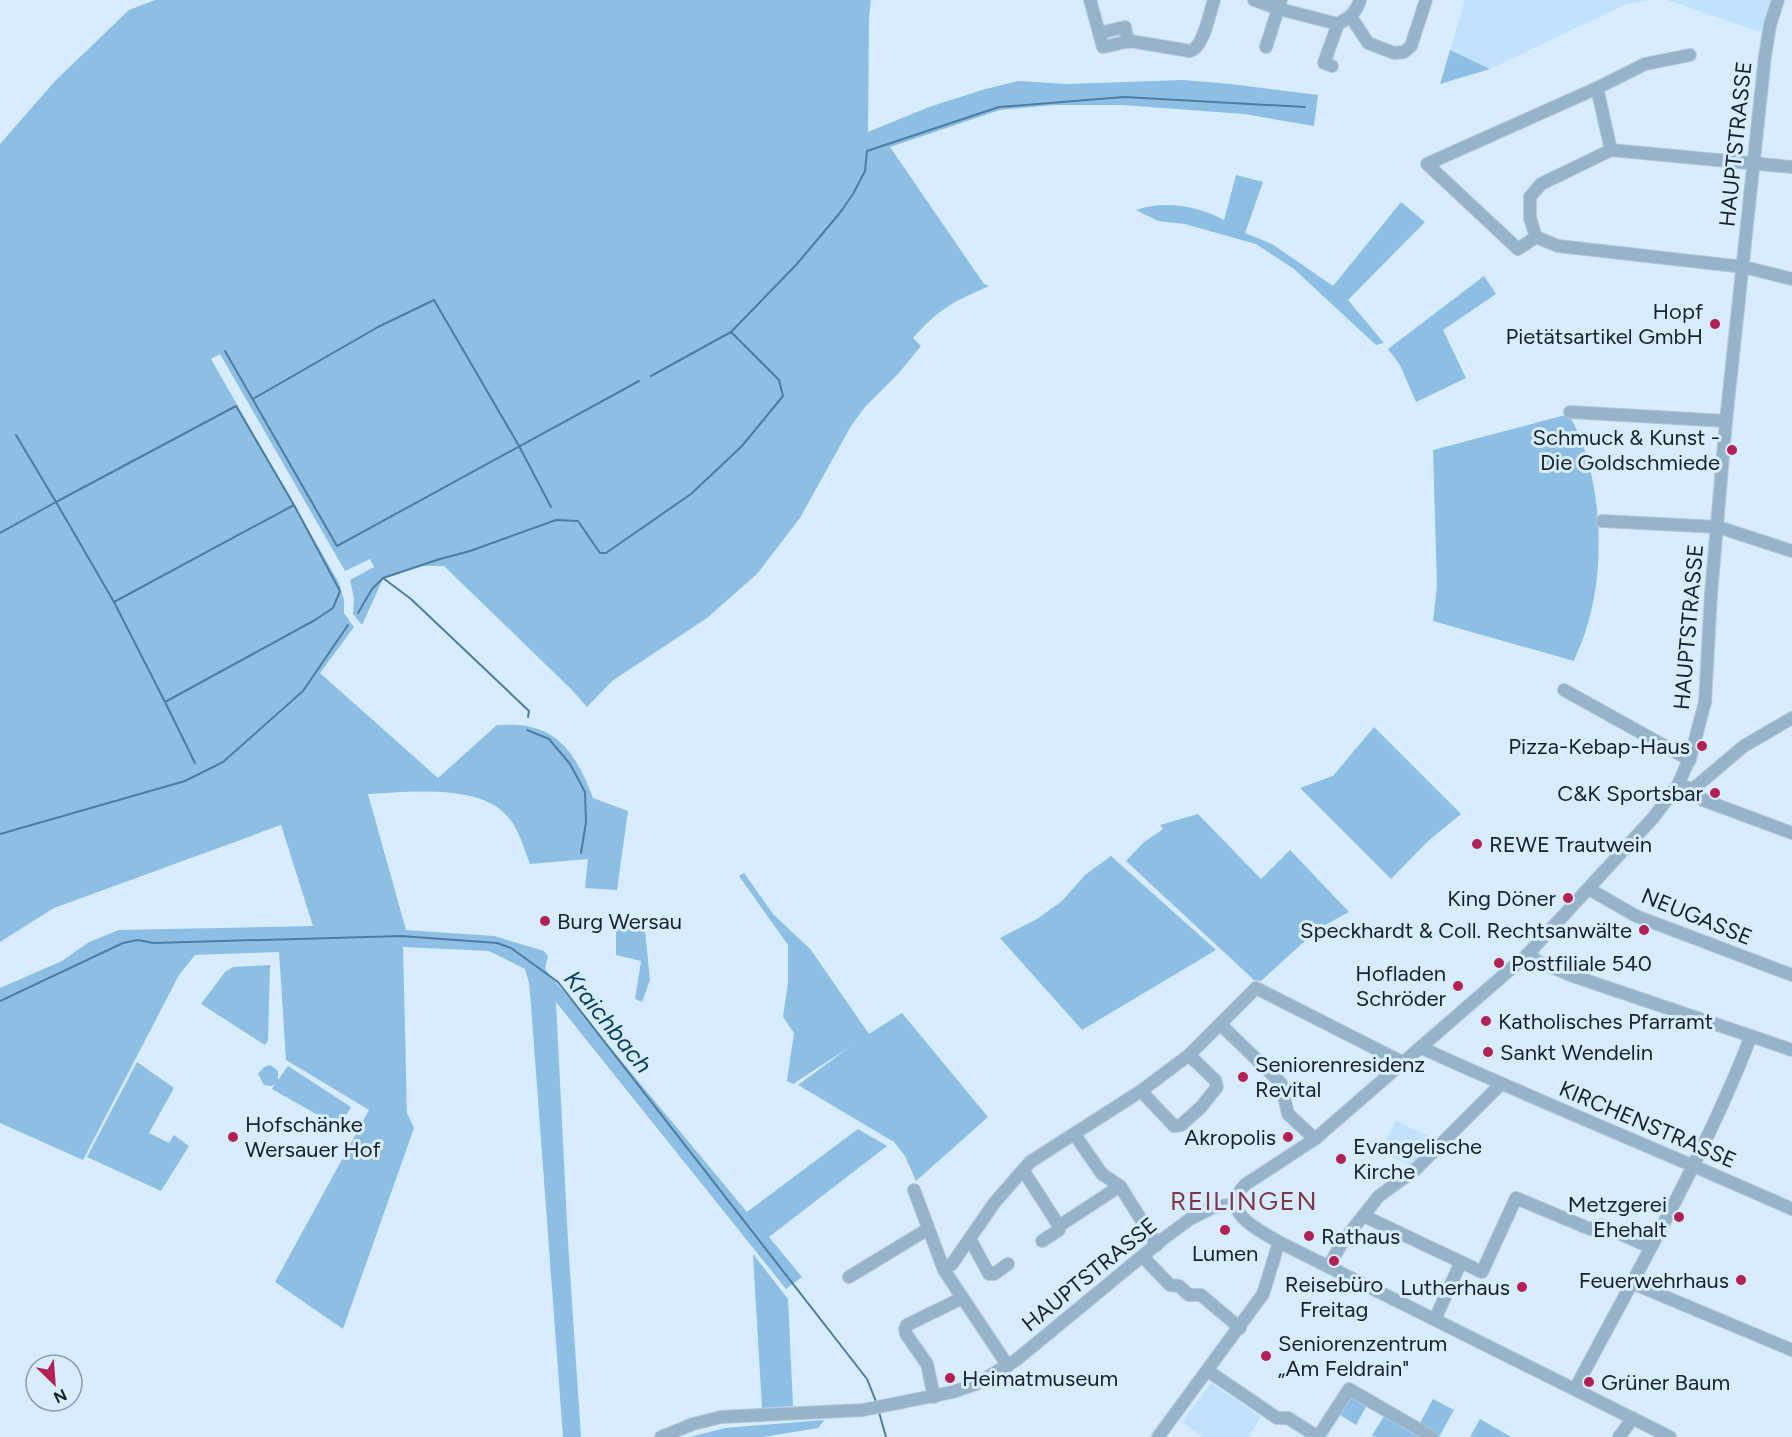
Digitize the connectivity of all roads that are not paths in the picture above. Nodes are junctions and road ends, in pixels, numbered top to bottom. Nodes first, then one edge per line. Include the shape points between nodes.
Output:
1 (1090, 0) edge
2 (1214, 0) edge
3 (1254, 0) edge
4 (1360, 0) edge
5 (1426, 0) edge
6 (1778, 0) edge
7 (1280, 4) edge
8 (1351, 17) junction
9 (1338, 24) junction
10 (1266, 47) dead end
11 (1690, 55) dead end
12 (1332, 66) dead end
13 (1597, 88) junction
14 (1611, 150) junction
15 (1754, 164) junction
16 (1792, 167) edge
17 (1536, 237) junction
18 (1744, 267) junction
19 (1792, 279) edge
20 (1570, 412) dead end
21 (1726, 421) junction
22 (1602, 521) dead end
23 (1718, 527) junction
24 (1792, 551) edge
25 (1564, 690) dead end
26 (1792, 718) edge
27 (1690, 760) junction
28 (1678, 785) junction
29 (1693, 789) junction
30 (1792, 833) edge
31 (1589, 889) junction
32 (1528, 954) junction
33 (1792, 975) edge
34 (1220, 1024) junction
35 (1751, 1036) junction
36 (1422, 1048) junction
37 (1792, 1050) edge
38 (1188, 1054) junction
39 (1404, 1063) junction
40 (1501, 1084) junction
41 (1141, 1091) junction
42 (1075, 1135) junction
43 (1315, 1139) junction
44 (1693, 1164) junction
45 (1023, 1170) junction
46 (1120, 1186) junction
47 (914, 1190) dead end
48 (1236, 1204) junction
49 (1792, 1209) edge
50 (1365, 1216) junction
51 (1059, 1226) junction
52 (928, 1229) junction
53 (970, 1239) junction
54 (1042, 1242) dead end
55 (1279, 1242) junction
56 (1157, 1245) junction
57 (1650, 1247) junction
58 (1143, 1257) junction
59 (1461, 1262) junction
60 (1008, 1264) dead end
61 (1329, 1266) junction
62 (944, 1270) junction
63 (849, 1276) dead end
64 (1632, 1283) junction
65 (962, 1298) junction
66 (1435, 1319) junction
67 (1240, 1328) junction
68 (1792, 1350) edge
69 (1008, 1366) junction
70 (1208, 1371) junction
71 (1575, 1389) junction
72 (934, 1397) junction
73 (1633, 1418) junction
74 (661, 1437) edge
75 (1158, 1437) edge
76 (1318, 1437) edge
77 (1432, 1437) edge
78 (1618, 1437) edge
79 (1670, 1437) edge

1 - 2 street via 1103,47 1128,42 1193,50 1200,44
3 - 7 street
4 - 8 street
5 - 8 street via 1411,46 1399,53 1368,43
6 - 15 street, HAUPTSTRASSE via 1765,56
7 - 9 street
7 - 10 street
8 - 9 street
9 - 12 street via 1324,63
11 - 13 street via 1645,64
13 - 14 street
13 - 17 street via 1427,164 1518,249
14 - 15 street
14 - 17 street via 1541,184 1530,197 1530,218
15 - 16 street
15 - 18 street, HAUPTSTRASSE
17 - 18 street via 1558,246
18 - 19 street
18 - 21 street, HAUPTSTRASSE
20 - 21 street
21 - 23 street, HAUPTSTRASSE
22 - 23 street
23 - 24 street
23 - 27 street, HAUPTSTRASSE via 1710,594 1705,702
25 - 27 street
26 - 29 street via 1744,746
27 - 28 street, HAUPTSTRASSE
28 - 29 street
28 - 31 street, HAUPTSTRASSE
29 - 30 street via 1703,801
31 - 32 street, HAUPTSTRASSE
31 - 33 street, NEUGASSE via 1636,916
32 - 35 street via 1573,976
32 - 36 street, HAUPTSTRASSE
34 - 38 street
34 - 39 street via 1256,988
34 - 43 street via 1281,1083 1288,1114
35 - 37 street
35 - 44 street via 1731,1089
36 - 39 street, HAUPTSTRASSE
36 - 40 street, KIRCHENSTRASSE
38 - 41 street
38 - 41 street via 1215,1080 1217,1087 1181,1125 1174,1126
39 - 43 street, HAUPTSTRASSE
40 - 44 street, KIRCHENSTRASSE
40 - 50 street via 1416,1169 1379,1196
41 - 42 street
42 - 45 street via 1056,1144
42 - 46 street via 1102,1174
43 - 48 street, HAUPTSTRASSE via 1246,1184
44 - 49 street, KIRCHENSTRASSE
44 - 57 street
45 - 51 street
45 - 53 street via 994,1202
46 - 51 street
46 - 56 street
47 - 52 street
48 - 55 street via 1247,1222
48 - 56 street, HAUPTSTRASSE via 1214,1207 1198,1215
50 - 59 street
50 - 61 street via 1343,1241
51 - 54 street
52 - 62 street
52 - 63 street
53 - 60 street via 989,1274
53 - 62 street
55 - 61 street
55 - 67 street via 1263,1294
56 - 58 street, HAUPTSTRASSE
57 - 59 street via 1601,1225 1590,1229 1516,1198 1482,1272
57 - 64 street
58 - 67 street via 1170,1286 1179,1286 1189,1295 1201,1295
58 - 69 street, HAUPTSTRASSE
59 - 66 street
61 - 66 street
62 - 65 street
64 - 68 street
64 - 71 street
65 - 69 street
65 - 72 street via 905,1329 927,1364
66 - 71 street
67 - 70 street
69 - 72 street, HAUPTSTRASSE via 976,1384
70 - 75 street
70 - 76 street via 1277,1418 1288,1418
71 - 73 street
72 - 74 street, HAUPTSTRASSE via 863,1410 721,1417
73 - 78 street
73 - 79 street
76 - 77 street via 1349,1389

